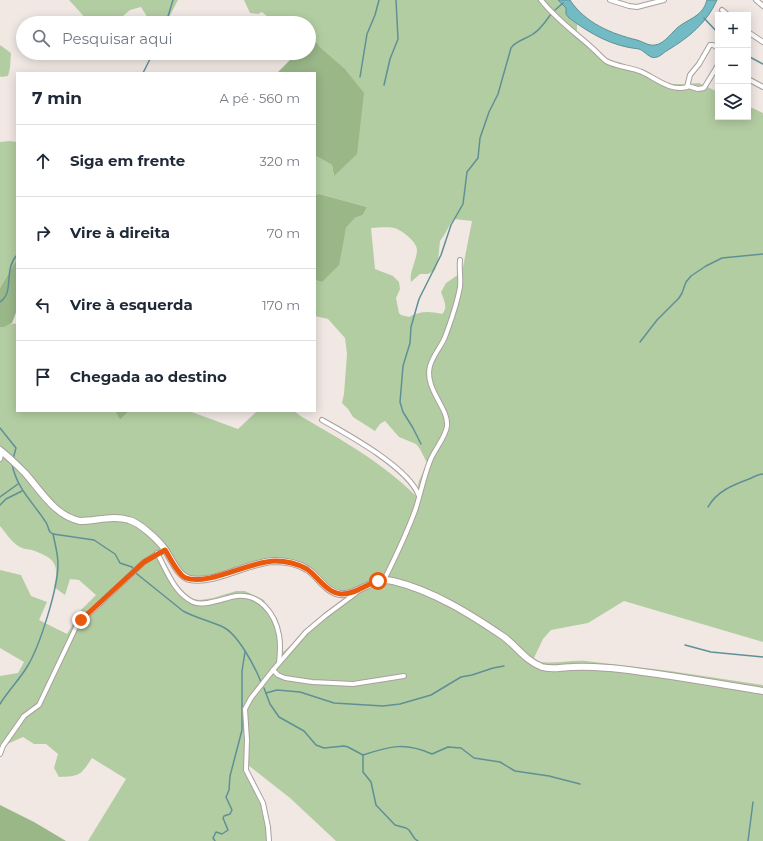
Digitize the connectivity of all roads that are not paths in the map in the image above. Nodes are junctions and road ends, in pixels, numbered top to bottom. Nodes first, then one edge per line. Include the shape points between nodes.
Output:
1 (541, 0) edge
2 (610, 0) edge
3 (664, 0) edge
4 (756, 0) edge
5 (763, 6) edge
6 (722, 10) dead end
7 (724, 12) edge
8 (751, 34) edge
9 (763, 42) edge
10 (715, 46) edge
11 (715, 70) edge
12 (751, 81) edge
13 (688, 86) junction
14 (763, 87) edge
15 (460, 260) dead end
16 (322, 420) dead end
17 (1, 450) edge
18 (0, 459) edge
19 (419, 497) junction
20 (165, 550) junction
21 (157, 553) junction
22 (384, 580) junction
23 (362, 587) junction
24 (279, 663) junction
25 (272, 670) junction
26 (404, 676) dead end
27 (763, 691) edge
28 (0, 754) edge
29 (270, 841) edge

1 - 13 street via 606,60 637,70 662,83 678,88
2 - 3 street via 637,7
4 - 5 street
6 - 7 street
8 - 9 street
10 - 13 street via 710,45 690,75
11 - 13 street via 704,88
12 - 14 street
15 - 19 street via 458,295 444,341 430,366 429,373 447,426 430,461
16 - 19 street via 362,443 404,474
17 - 18 street
17 - 20 main road via 63,515 80,521 118,518 132,521
19 - 22 street via 407,531
20 - 21 street
20 - 23 main road via 182,576 192,579 211,577 275,561 291,563 307,570 337,593 350,593
21 - 24 street via 173,583 193,602 205,603 244,596 254,598 263,604 278,630
21 - 28 street via 77,625 39,705 24,716
22 - 23 main road
22 - 27 main road via 392,580 433,595 473,616 510,642 525,657 543,667 615,669
23 - 24 street via 306,632
24 - 25 street
25 - 26 street via 285,678 332,684 359,684
25 - 29 street via 245,709 246,770 263,803

